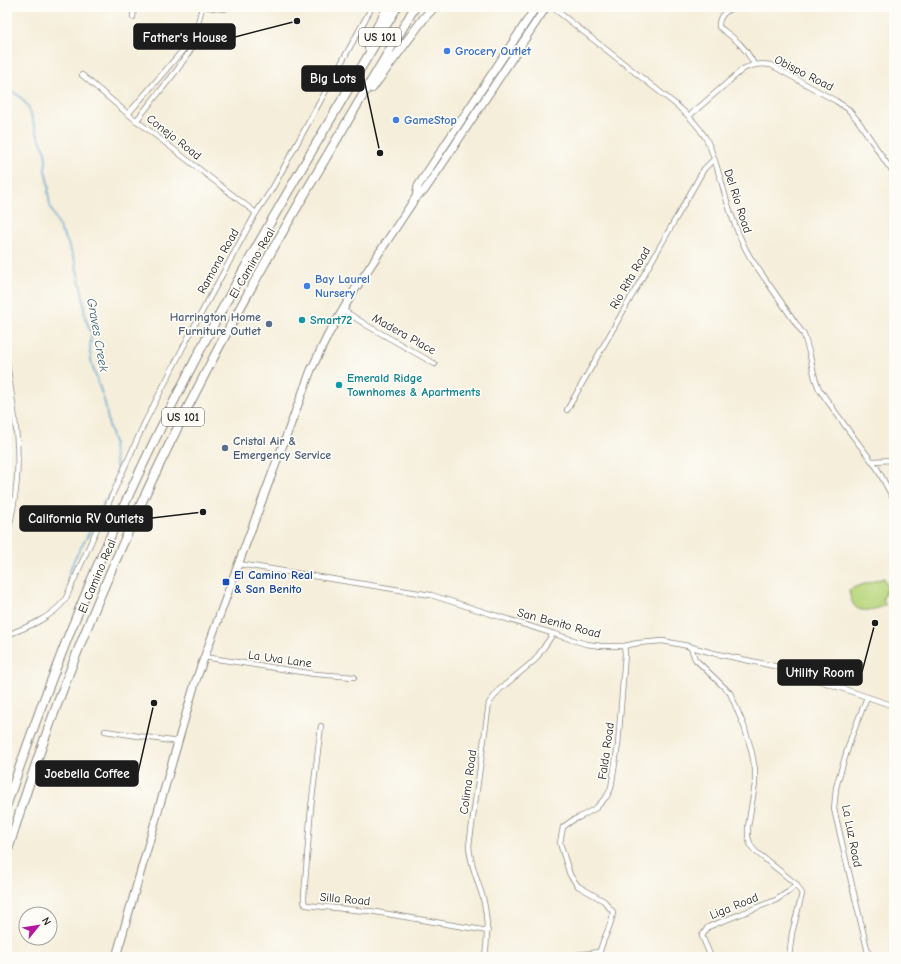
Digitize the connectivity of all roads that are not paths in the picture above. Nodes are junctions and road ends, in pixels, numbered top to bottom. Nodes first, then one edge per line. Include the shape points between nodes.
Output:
1 (134, 7) edge
2 (202, 7) edge
3 (208, 7) edge
4 (228, 7) edge
5 (372, 7) edge
6 (388, 7) edge
7 (397, 7) edge
8 (415, 7) edge
9 (434, 7) edge
10 (536, 7) edge
11 (550, 7) edge
12 (734, 7) edge
13 (133, 17) dead end
14 (196, 34) junction
15 (754, 64) junction
16 (362, 67) junction
17 (82, 75) dead end
18 (128, 114) junction
19 (689, 116) junction
20 (350, 118) junction
21 (136, 121) junction
22 (714, 159) junction
23 (894, 172) edge
24 (416, 198) junction
25 (256, 213) junction
26 (343, 310) junction
27 (7, 362) edge
28 (435, 364) dead end
29 (567, 410) dead end
30 (894, 460) edge
31 (873, 461) junction
32 (894, 500) edge
33 (8, 533) dead end
34 (239, 564) junction
35 (553, 634) junction
36 (7, 635) edge
37 (624, 646) junction
38 (688, 646) junction
39 (204, 657) junction
40 (354, 677) dead end
41 (867, 697) junction
42 (894, 706) edge
43 (321, 726) dead end
44 (105, 731) dead end
45 (178, 742) junction
46 (7, 804) edge
47 (7, 853) edge
48 (796, 884) junction
49 (488, 931) junction
50 (599, 955) edge
51 (116, 957) edge
52 (485, 957) edge
53 (570, 957) edge
54 (711, 957) edge
55 (789, 957) edge
56 (869, 957) edge

1 - 13 street
2 - 14 street
3 - 4 street
5 - 25 street, Ramona Road via 272,189
6 - 16 highway via 374,33
7 - 16 highway, El Camino Real / US 101
8 - 20 highway, El Camino Real / US 101
9 - 20 highway
10 - 24 main road via 418,186
11 - 19 street, Del Rio Road
11 - 24 main road via 424,191
12 - 15 street via 721,16 719,27 739,42
14 - 18 street
14 - 21 street via 192,48 177,70
15 - 19 street via 739,72
15 - 23 street, Obispo Road via 776,67 843,105 856,117
16 - 46 highway, El Camino Real / US 101 via 232,291 150,450 82,603
17 - 18 street, Conejo Road
18 - 21 street, Conejo Road
19 - 22 street, Del Rio Road via 705,136
20 - 47 highway, El Camino Real / US 101 via 243,303 160,463 73,665
21 - 25 street, Conejo Road
22 - 29 street, Rio Rita Road via 704,169
22 - 31 street, Del Rio Road via 732,221 743,244 804,335 820,389
24 - 26 main road
25 - 36 street, Ramona Road via 145,422 65,600 54,612 24,629
26 - 28 street, Madera Place
26 - 34 main road via 311,370
27 - 33 street via 17,449 17,478
30 - 31 street
31 - 32 street, Del Rio Road
34 - 35 street, San Benito Road via 430,595
34 - 39 main road
35 - 37 street, San Benito Road via 586,644
35 - 49 street, Colima Road via 535,660 500,689 489,703 470,846 470,859 483,899
37 - 38 street, San Benito Road via 663,641
37 - 50 street, Falda Road via 618,745 610,788 607,796 596,808 563,827 560,843 575,883 604,901 613,912
38 - 41 street, San Benito Road via 713,654 778,667
38 - 48 street via 695,659 730,693 744,726 755,769 748,827 751,846
39 - 40 street, La Uva Lane via 315,674
39 - 45 main road
41 - 42 street, San Benito Road
41 - 56 street, La Luz Road via 838,780 834,809
43 - 49 street, Silla Road via 311,807 304,896 306,905 370,911
44 - 45 street
45 - 51 main road
48 - 54 street, Liga Road via 776,900 708,927 702,936
48 - 55 street via 802,894
49 - 52 street, Colima Road
50 - 53 street, Falda Road

